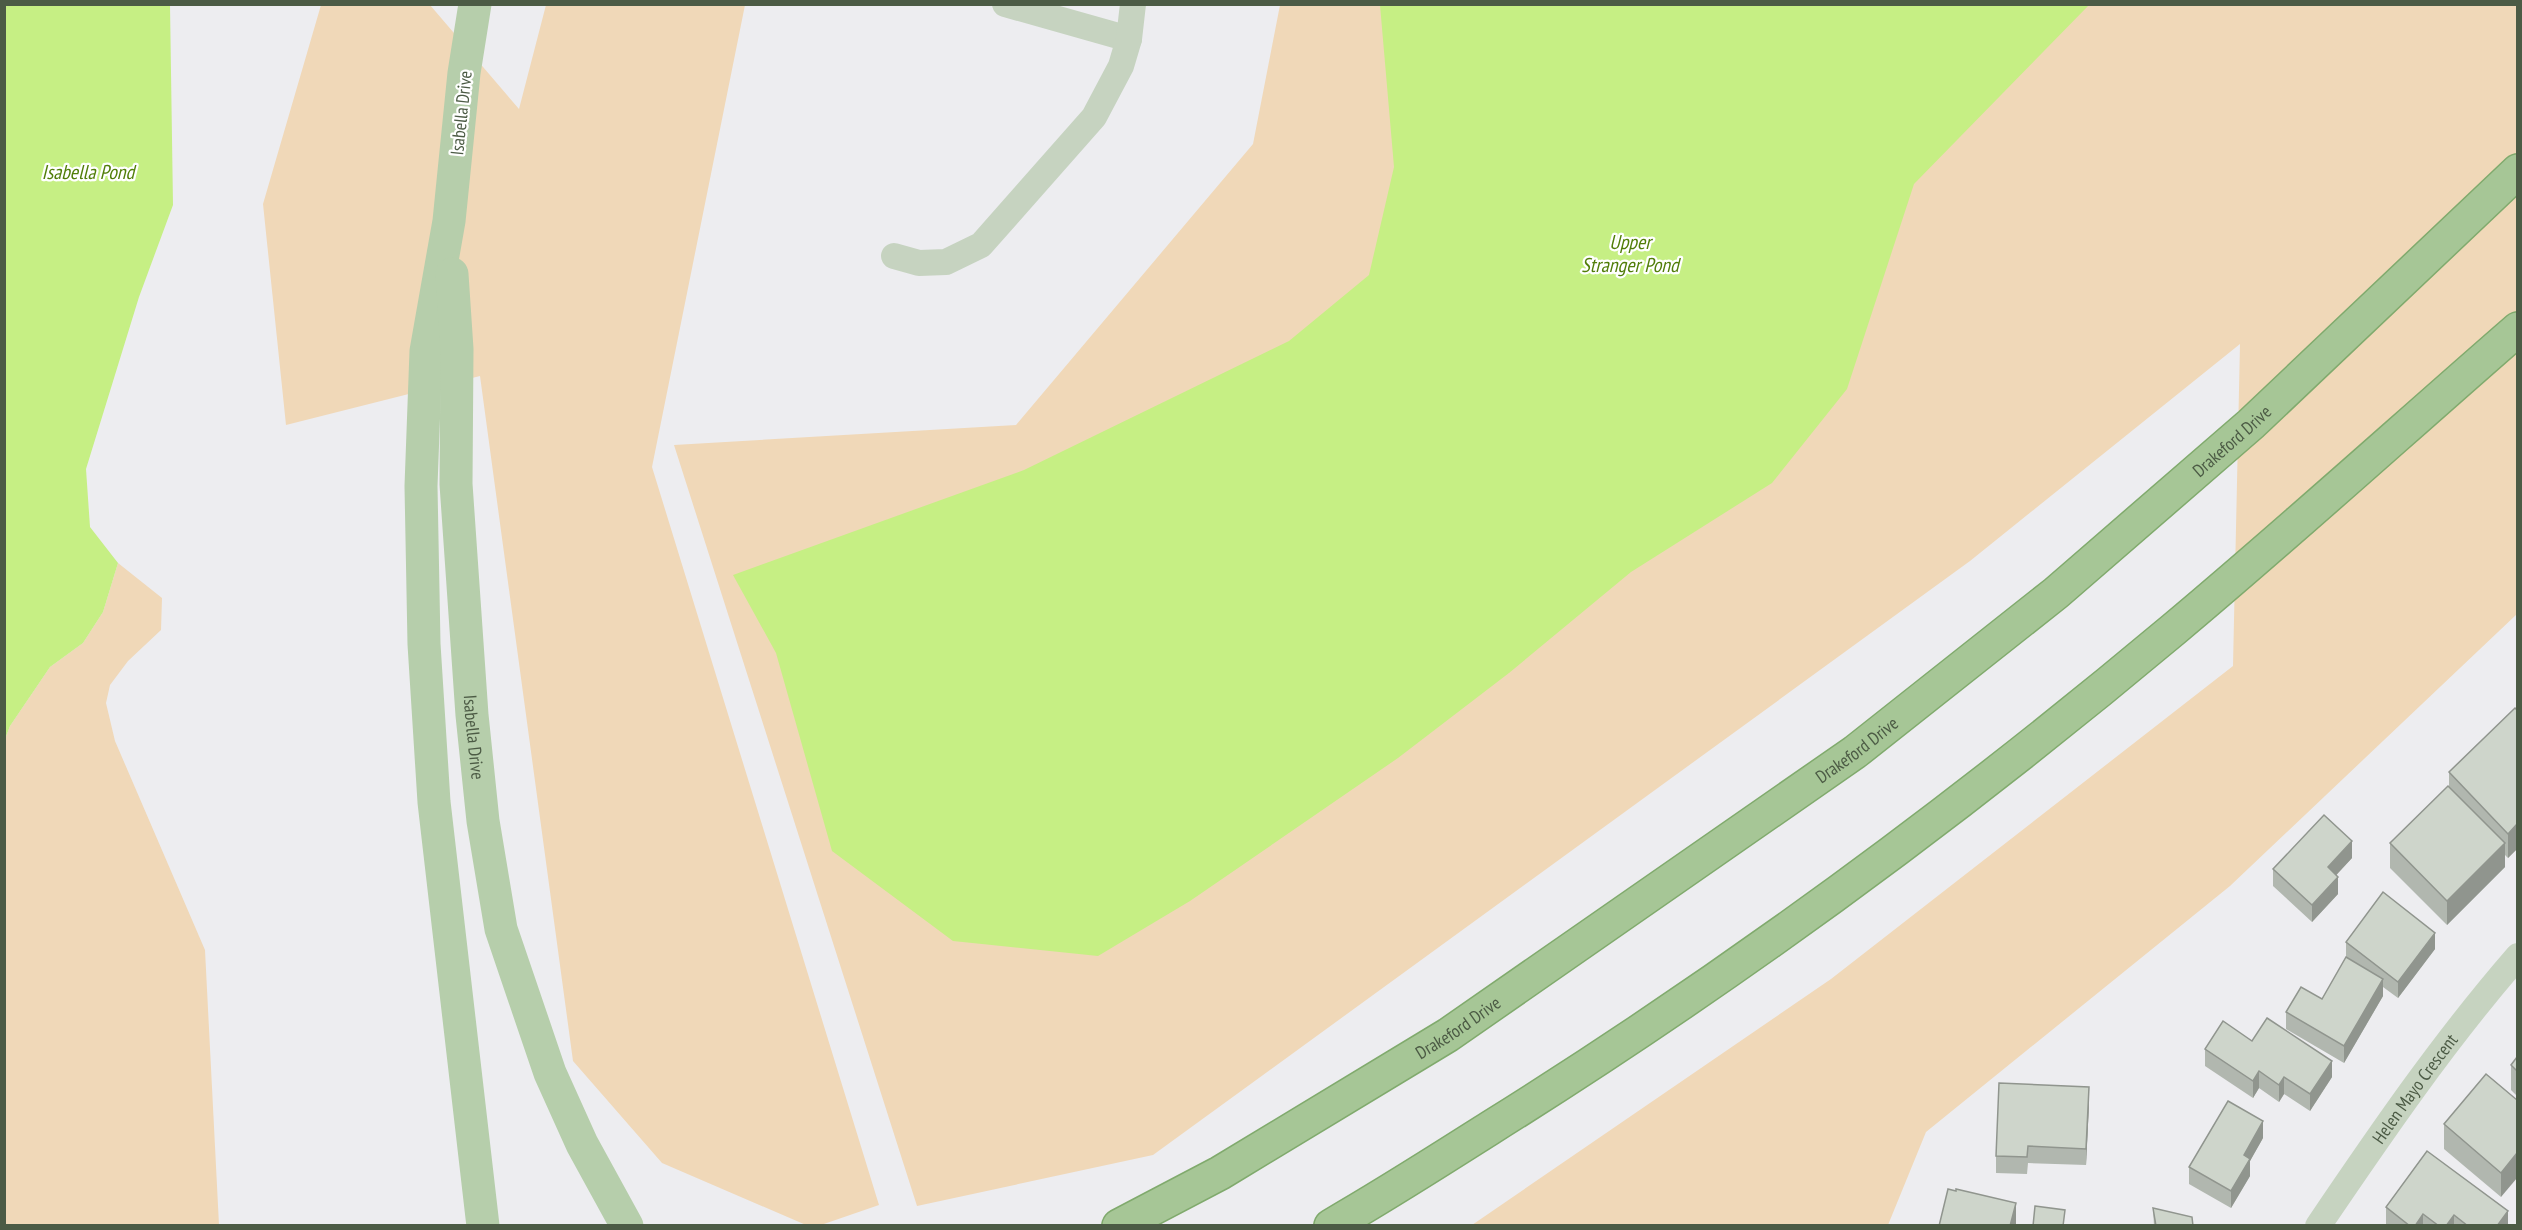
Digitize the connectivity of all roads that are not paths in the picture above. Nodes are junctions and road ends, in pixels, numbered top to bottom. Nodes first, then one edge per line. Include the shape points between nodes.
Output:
1 (475, 4) edge
2 (1005, 4) edge
3 (1133, 4) edge
4 (1129, 39) junction
5 (2517, 171) edge
6 (449, 221) junction
7 (894, 256) dead end
8 (2517, 329) edge
9 (2517, 956) edge
10 (1344, 1220) edge
11 (483, 1226) edge
12 (627, 1226) edge
13 (1119, 1226) edge
14 (2318, 1226) edge

1 - 6 main road, Isabella Drive
2 - 4 street
3 - 4 street
4 - 7 street via 1121,66 1094,117 981,245 946,262 919,263
5 - 13 highway, Drakeford Drive via 2252,424 2056,593 1855,752 1448,1035 1220,1173
6 - 11 main road, Isabella Drive via 426,351 421,486 424,644 434,802
6 - 12 main road, Isabella Drive via 457,349 456,484 471,714 499,918 550,1073 582,1144
8 - 10 highway via 2175,628 1914,836 1782,934 1590,1064
9 - 14 street, Helen Mayo Crescent via 2402,1104

